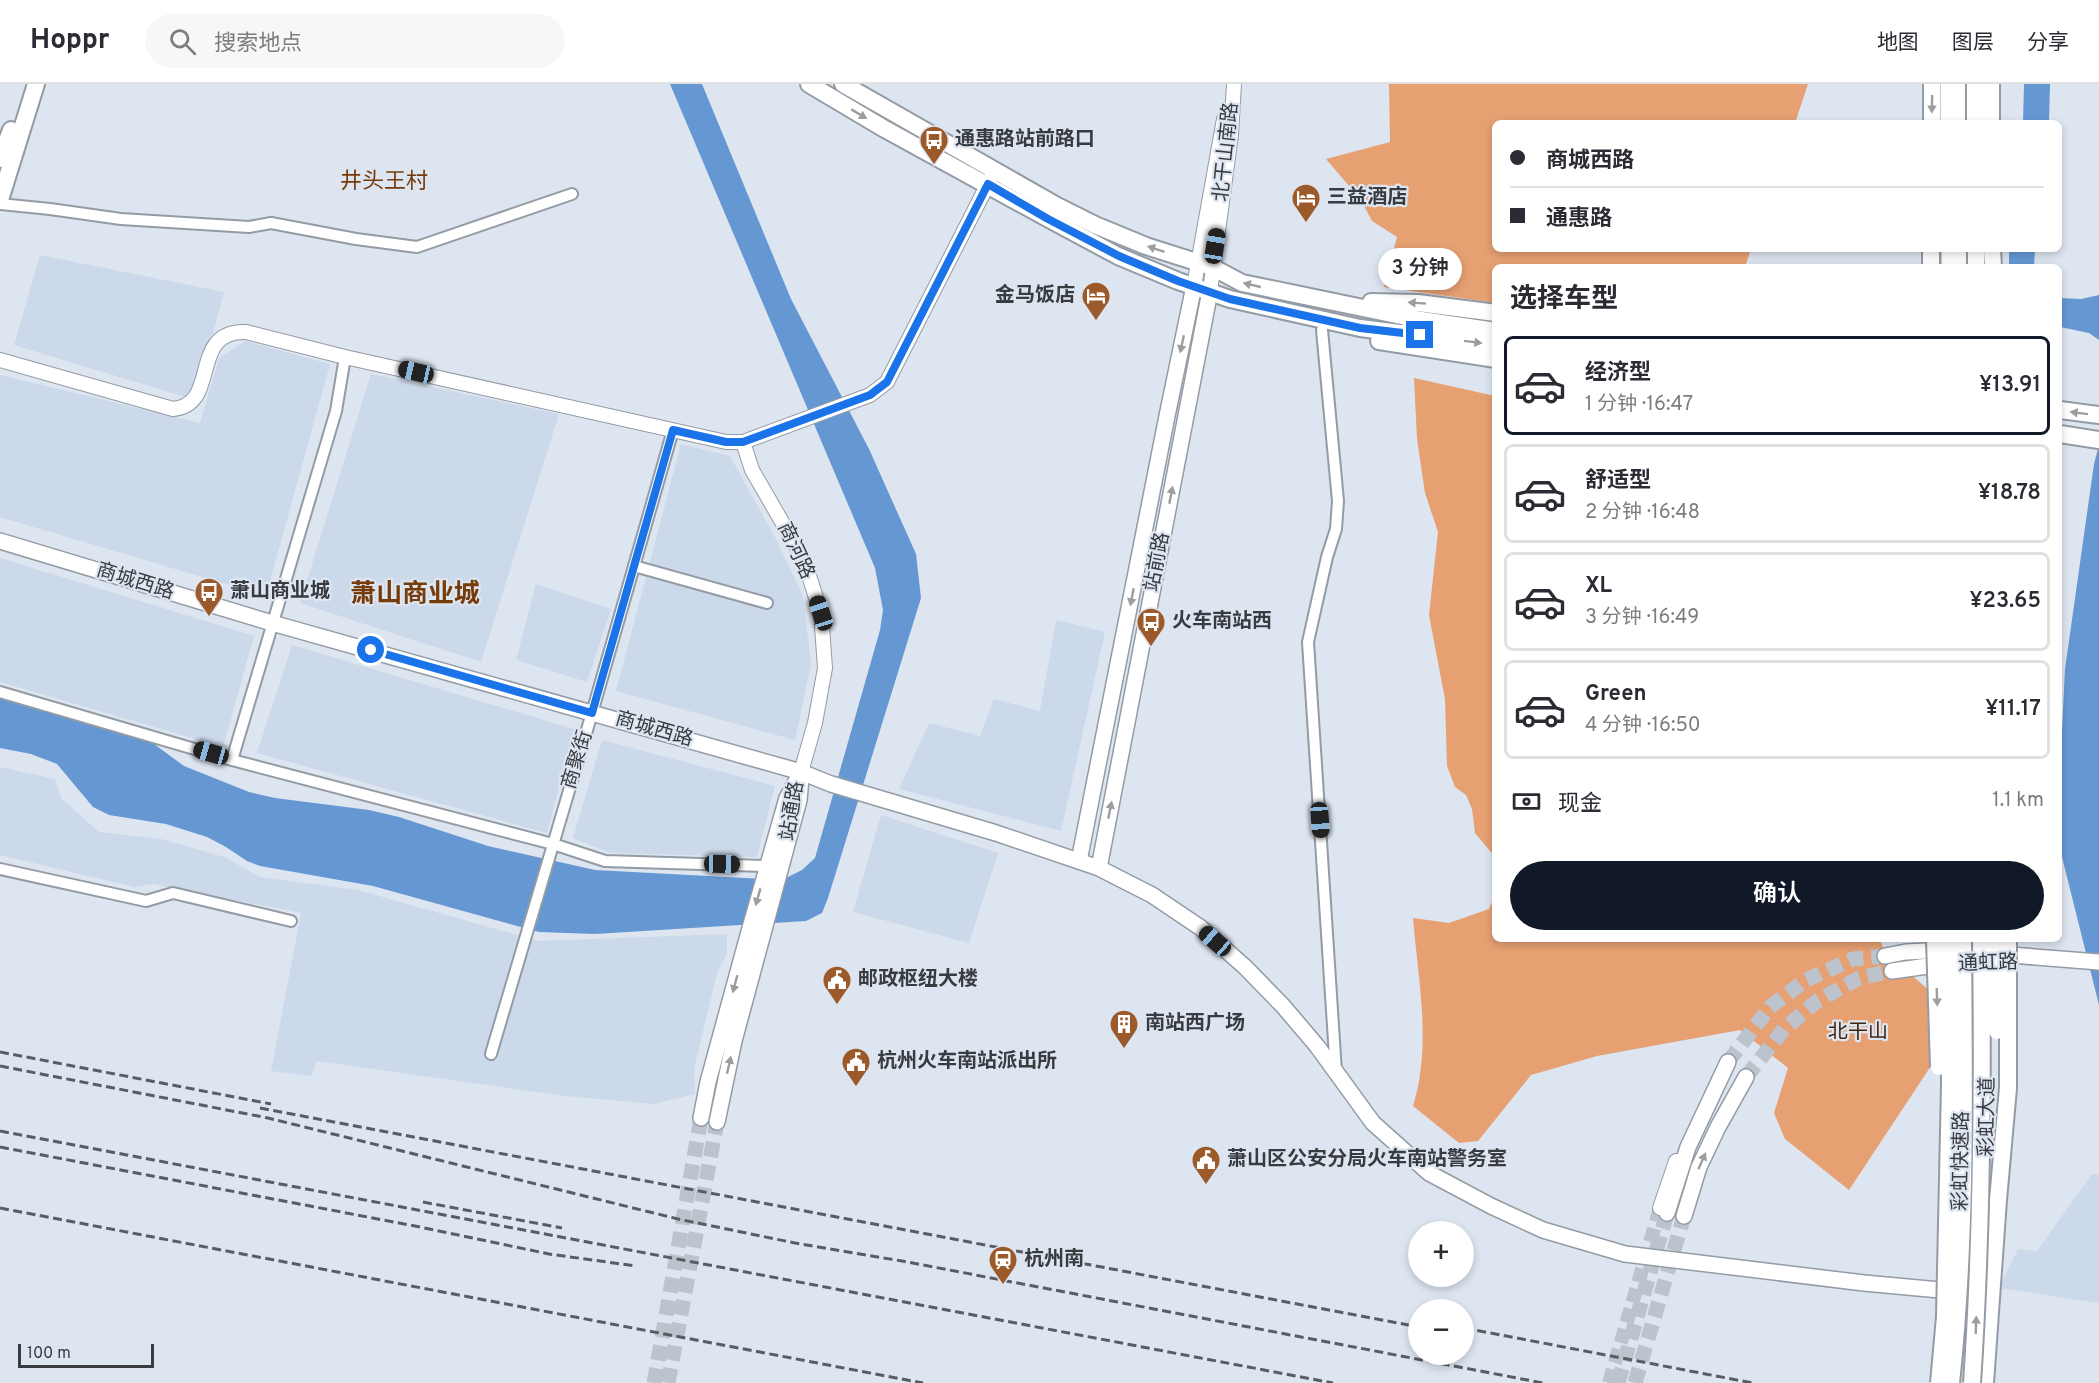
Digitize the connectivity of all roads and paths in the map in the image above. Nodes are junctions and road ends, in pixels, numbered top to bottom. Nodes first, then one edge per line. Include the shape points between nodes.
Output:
1 (28, 84) edge
2 (36, 84) edge
3 (809, 84) edge
4 (844, 84) edge
5 (1229, 84) edge
6 (1234, 84) edge
7 (1932, 84) edge
8 (1948, 84) edge
9 (1957, 84) edge
10 (1975, 84) edge
11 (1984, 84) edge
12 (1991, 84) edge
13 (1932, 120) edge
14 (1948, 120) edge
15 (1957, 120) edge
16 (1975, 120) edge
17 (1984, 120) edge
18 (1991, 120) edge
19 (0, 159) edge
20 (991, 176) junction
21 (572, 194) dead end
22 (0, 202) edge
23 (1204, 265) junction
24 (1202, 289) junction
25 (1288, 302) junction
26 (1492, 312) edge
27 (1322, 330) junction
28 (1492, 330) edge
29 (1492, 344) edge
30 (345, 357) junction
31 (1492, 358) edge
32 (0, 360) edge
33 (2062, 410) edge
34 (2099, 416) edge
35 (673, 430) junction
36 (2062, 434) edge
37 (2098, 440) edge
38 (743, 442) junction
39 (0, 541) edge
40 (634, 566) junction
41 (767, 603) dead end
42 (272, 623) junction
43 (0, 692) edge
44 (592, 713) junction
45 (232, 760) junction
46 (801, 772) junction
47 (553, 844) junction
48 (1079, 861) junction
49 (775, 867) junction
50 (1099, 868) junction
51 (0, 869) edge
52 (291, 921) dead end
53 (757, 928) junction
54 (1935, 942) edge
55 (2008, 942) edge
56 (1955, 946) edge
57 (1989, 947) edge
58 (1885, 956) tunnel mouth
59 (2091, 961) edge
60 (1892, 971) tunnel mouth
61 (490, 1054) dead end
62 (1728, 1062) tunnel mouth
63 (1336, 1072) junction
64 (1746, 1077) tunnel mouth
65 (701, 1118) tunnel mouth
66 (717, 1122) tunnel mouth
67 (1998, 1200) junction
68 (1946, 1203) junction
69 (1663, 1211) tunnel mouth
70 (1684, 1216) tunnel mouth
71 (1947, 1291) junction
72 (1983, 1294) joint
73 (1940, 1383) edge
74 (1951, 1383) edge
75 (1972, 1383) edge
76 (1985, 1383) edge

1 - 19 main road
2 - 22 main road
3 -> 20 main road via 883,128
4 - 20 main road
5 - 23 street
6 - 23 street, 北干山南路 via 1225,184
7 -> 13 main road
8 - 14 main road
9 - 15 main road
10 - 16 main road
11 - 17 main road
12 - 18 main road
23 -> 20 main road via 1095,225
20 - 24 main road via 1048,219 1119,256
20 - 38 street via 887,382 870,395
21 - 22 street via 417,247 272,223 249,226 121,219
23 - 24 street, 北干山南路
25 -> 23 main road
24 - 25 main road via 1230,299
24 -> 48 main road via 1167,417
50 -> 24 main road, 站前路
26 -> 25 main road via 1418,303
25 - 27 main road
25 - 28 main road
25 -> 29 main road via 1360,328
27 - 31 main road
27 - 63 street via 1338,501 1336,529 1308,642
30 - 32 street via 246,332 225,334 211,350 195,400 173,409
30 - 35 street
30 - 42 street via 336,411
34 -> 33 main road
35 - 38 street
35 - 40 street, 商聚街
36 - 37 main road
38 - 46 street, 商河路 via 752,470 804,560 821,613 825,668
39 - 42 main road, 商城西路
40 - 41 street
40 - 44 street, 商聚街
42 - 44 main road, 商城西路
42 - 45 street
43 - 45 street
44 - 46 main road, 商城西路
44 - 47 street, 商聚街
45 - 47 street
46 - 48 main road, 商城西路
46 - 49 main road, 站通路 via 787,798
47 - 49 street via 605,861
47 - 61 street, 商聚街
48 - 50 main road, 商城西路
49 - 53 main road, 站通路
50 - 63 main road, 商城西路 via 1152,894 1201,928 1282,1006
51 - 52 street via 146,900 173,893
53 -> 65 main road, 站通路 via 708,1082
66 -> 53 main road, 站通路
54 -> 68 main road, bridge
55 - 67 main road, bridge via 2008,1088
56 - 57 main road, 通虹路
56 - 58 main road, 通虹路
56 - 60 main road, 通虹路
56 - 68 main road, bridge
56 - 71 main road, 彩虹大道 via 1956,1203
56 - 74 main road, 彩虹快速路, bridge via 1962,1202
57 - 59 main road, 通虹路
57 - 67 main road, bridge
57 - 72 main road, 彩虹大道
75 -> 57 main road, 彩虹快速路, bridge
62 - 69 main road
63 - 71 main road, 商城西路 via 1373,1123 1429,1173 1543,1230 1625,1254
70 -> 64 main road via 1699,1167
67 - 76 main road
68 - 73 main road, bridge
71 - 72 main road, 商城西路

